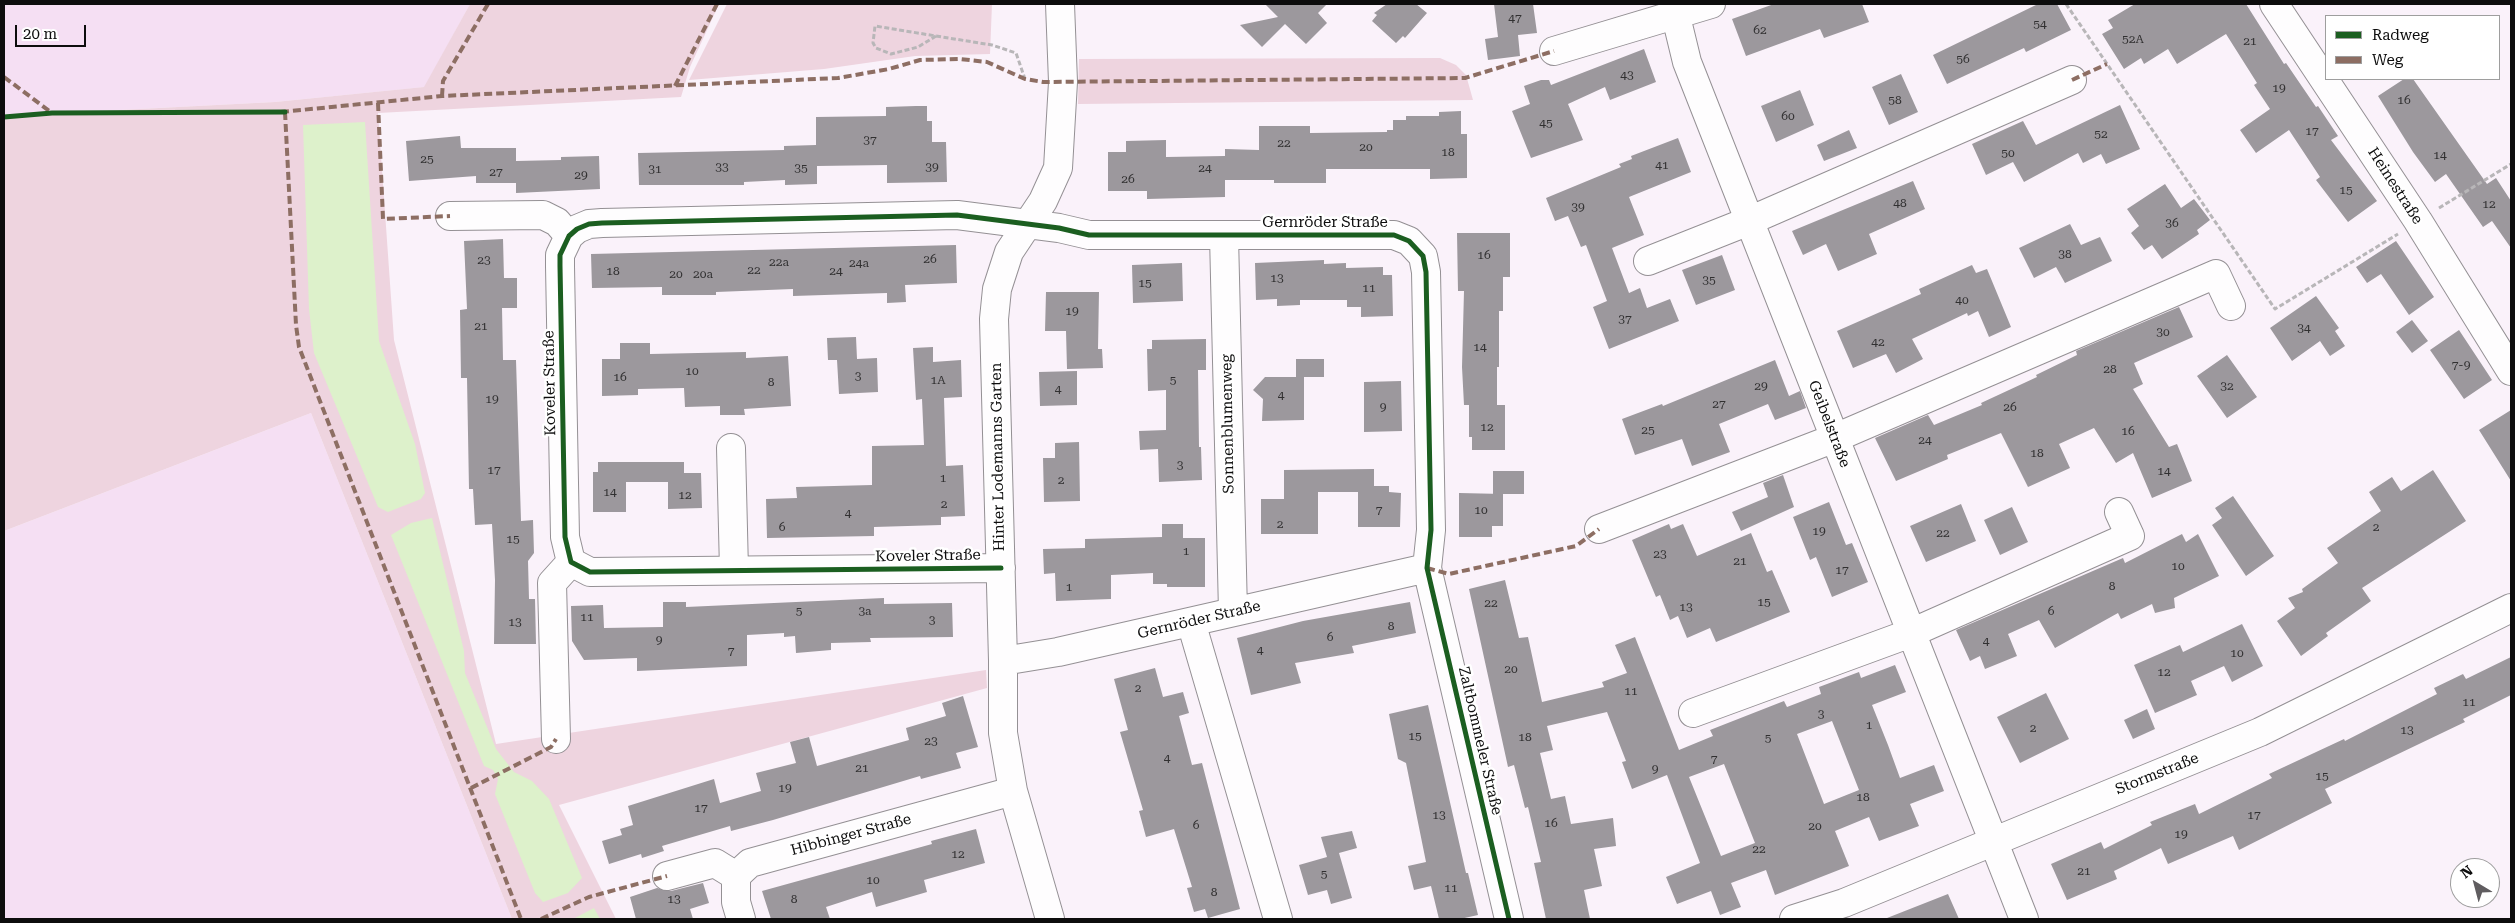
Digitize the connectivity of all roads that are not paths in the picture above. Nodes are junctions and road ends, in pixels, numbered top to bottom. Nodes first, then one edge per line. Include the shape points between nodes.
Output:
1 (1060, 4) edge
2 (1711, 4) edge
3 (2274, 4) edge
4 (1674, 10) edge
5 (1554, 51) dead end
6 (2072, 80) dead end
7 (450, 216) dead end
8 (1749, 221) junction
9 (1028, 225) junction
10 (569, 236) junction
11 (1224, 236) junction
12 (1648, 261) dead end
13 (2231, 306) dead end
14 (2511, 371) edge
15 (1834, 438) junction
16 (731, 448) dead end
17 (2119, 512) dead end
18 (1599, 529) dead end
19 (571, 562) junction
20 (1001, 568) junction
21 (1427, 568) junction
22 (734, 570) junction
23 (2511, 608) edge
24 (1233, 612) junction
25 (1191, 622) junction
26 (1911, 633) junction
27 (1003, 661) junction
28 (1693, 713) dead end
29 (556, 739) dead end
30 (1013, 790) junction
31 (1993, 841) junction
32 (667, 876) dead end
33 (736, 876) junction
34 (741, 919) edge
35 (1050, 919) edge
36 (1278, 919) edge
37 (1509, 919) edge
38 (1794, 919) edge
39 (2024, 919) edge

1 - 9 street, Hinter Lodemanns Garten via 1063,82 1058,168 1044,201
2 - 4 street
3 - 14 street, Heinestraße via 2418,221
4 - 5 street
4 - 8 street, Geibelstraße via 1688,62
6 - 8 street
7 - 10 street via 543,215 557,222
8 - 12 street
8 - 15 street, Geibelstraße
9 - 10 street via 957,215 602,223 589,224
9 - 11 street, Gernröder Straße via 1089,235
9 - 20 street, Hinter Lodemanns Garten via 1009,252 997,289 994,319
10 - 19 street, Koveler Straße via 562,250 560,266 565,537
11 - 21 street, Gernröder Straße via 1394,235 1409,241 1422,256 1426,272 1431,530
11 - 24 street, Sonnenblumenweg
13 - 15 street via 2216,274
15 - 18 street
15 - 26 street, Geibelstraße
16 - 22 street
17 - 26 street via 2130,536
19 - 22 street, Koveler Straße via 590,572
19 - 29 street via 552,583
20 - 22 street, Koveler Straße
20 - 27 street, Hinter Lodemanns Garten
21 - 24 street, Gernröder Straße
21 - 37 street, Zaltbommeler Straße
23 - 31 street, Stormstraße via 2260,732
24 - 25 street, Gernröder Straße
25 - 27 street, Gernröder Straße via 1025,659
25 - 36 street
26 - 28 street
26 - 31 street, Geibelstraße
27 - 30 street, Hinter Lodemanns Garten via 1003,733
30 - 33 street, Hibbinger Straße via 750,863
30 - 35 street, Hinter Lodemanns Garten
31 - 38 street, Stormstraße via 1844,903
31 - 39 street, Geibelstraße
32 - 33 street via 715,864
33 - 34 street via 736,902

